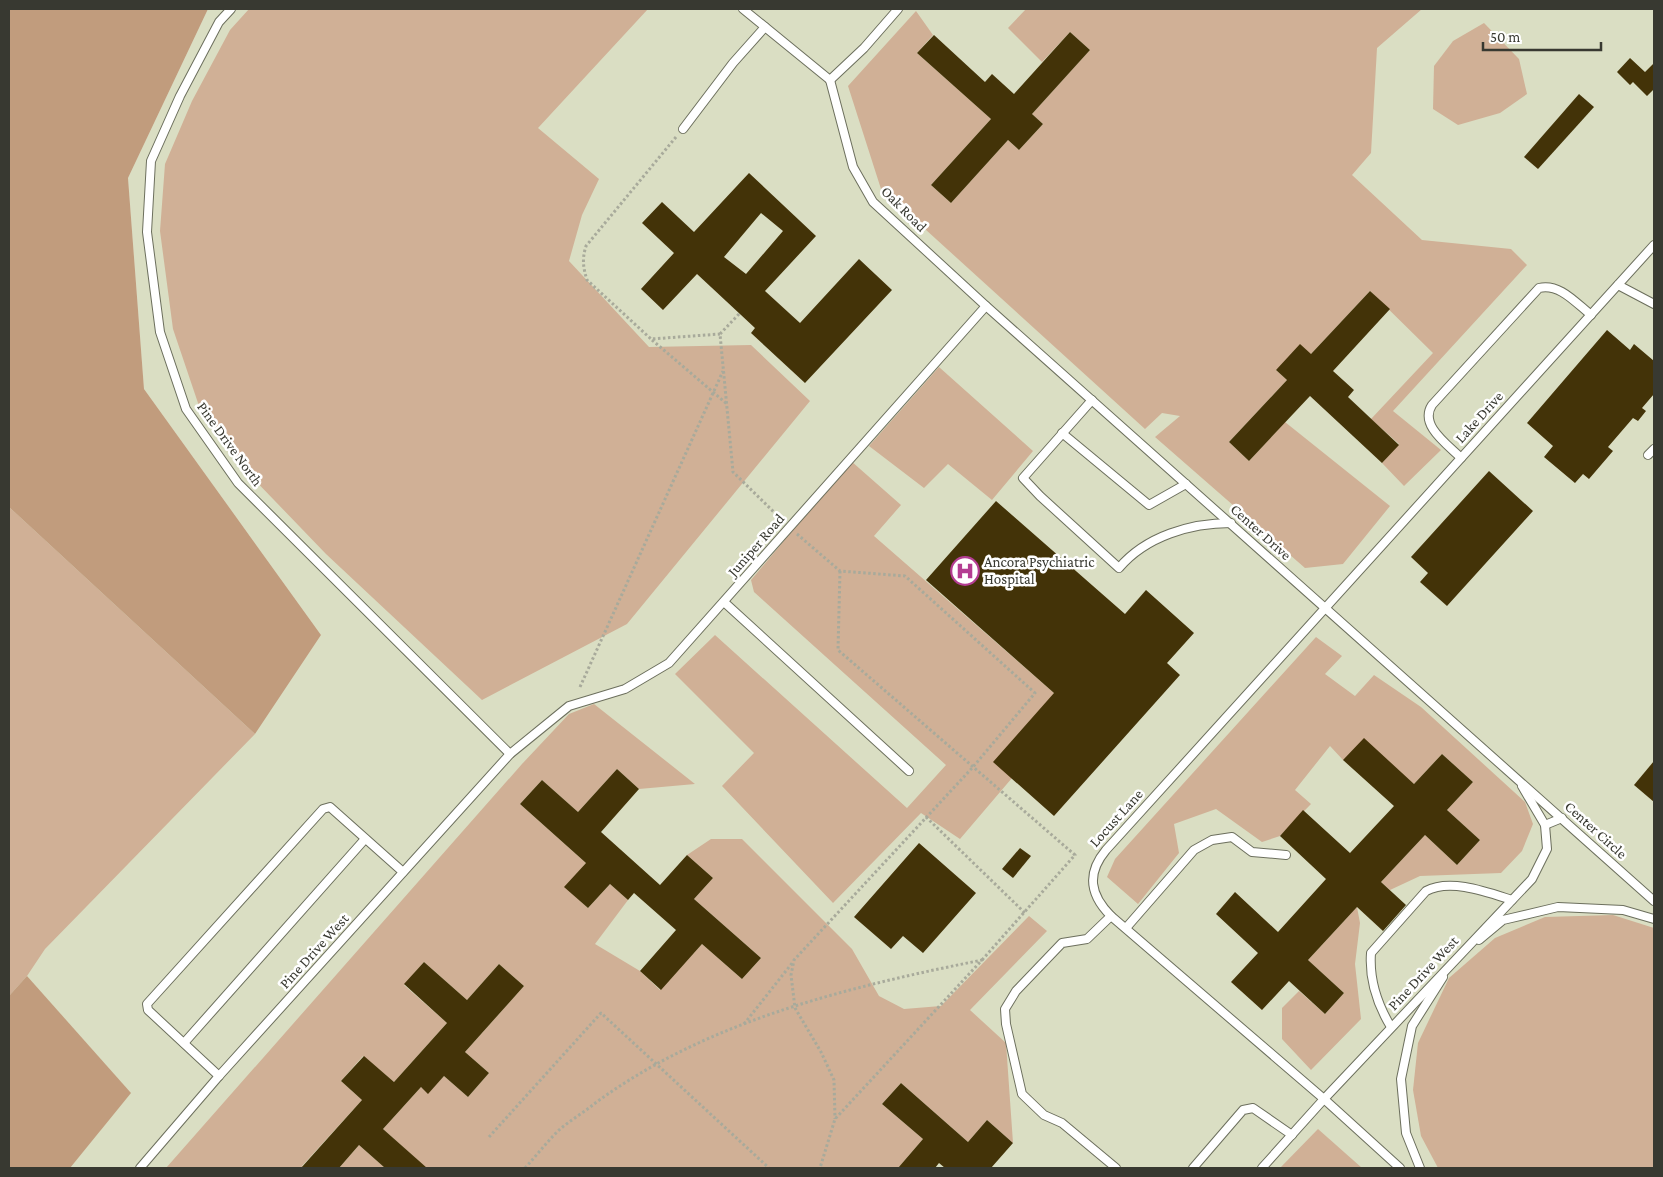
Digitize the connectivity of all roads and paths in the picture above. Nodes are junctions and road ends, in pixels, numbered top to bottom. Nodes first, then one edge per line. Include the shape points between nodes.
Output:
1 (231, 9) edge
2 (742, 9) edge
3 (898, 9) edge
4 (765, 27) junction
5 (830, 80) junction
6 (683, 129) joint
7 (1654, 245) edge
8 (1618, 285) junction
9 (1654, 304) edge
10 (986, 306) junction
11 (739, 314) dead end
12 (1591, 314) junction
13 (720, 334) junction
14 (652, 339) junction
15 (724, 369) junction
16 (713, 393) junction
17 (1092, 400) junction
18 (727, 405) junction
19 (1062, 433) junction
20 (1654, 448) edge
21 (1648, 455) dead end
22 (1461, 458) junction
23 (1186, 484) junction
24 (1230, 523) junction
25 (790, 528) junction
26 (840, 571) junction
27 (724, 602) junction
28 (1325, 607) junction
29 (580, 687) dead end
30 (510, 754) junction
31 (973, 767) junction
32 (909, 771) dead end
33 (1519, 780) junction
34 (926, 817) junction
35 (1562, 818) junction
36 (1545, 825) junction
37 (365, 839) junction
38 (1286, 855) dead end
39 (403, 872) junction
40 (1512, 900) junction
41 (1654, 901) edge
42 (1025, 913) junction
43 (1111, 916) junction
44 (1654, 919) edge
45 (1126, 928) junction
46 (794, 960) junction
47 (982, 960) junction
48 (1453, 961) junction
49 (795, 1008) junction
50 (744, 1024) junction
51 (1391, 1027) junction
52 (184, 1043) junction
53 (654, 1064) junction
54 (219, 1076) junction
55 (1324, 1098) junction
56 (835, 1119) junction
57 (1292, 1135) junction
58 (489, 1136) dead end
59 (140, 1168) edge
60 (525, 1168) edge
61 (769, 1168) edge
62 (820, 1168) edge
63 (1116, 1168) edge
64 (1193, 1168) edge
65 (1262, 1168) edge
66 (1400, 1168) edge
67 (1420, 1168) edge

1 - 30 lane, Pine Drive North via 219,22 180,96 152,161 147,232 160,332 186,409 238,483
2 - 4 lane
3 - 5 lane
4 - 5 lane
4 - 6 lane
5 - 10 lane, Oak Road via 854,167 873,202
6 - 14 path via 595,234 582,259 587,280
7 - 8 lane, Lake Drive
8 - 9 lane
8 - 12 lane, Lake Drive
10 - 17 lane, Center Drive
10 - 25 lane, Juniper Road
11 - 13 path
12 - 22 lane, Lake Drive
12 - 22 lane via 1557,288 1539,288 1432,405 1427,416 1430,425
13 - 14 path
13 - 15 path
14 - 16 path
15 - 16 path
15 - 18 path
16 - 18 path
16 - 29 path
17 - 19 lane
17 - 23 lane, Center Drive
18 - 25 path via 733,472
19 - 23 lane via 1149,505
19 - 24 lane via 1023,478 1119,568 1130,556 1182,528 1205,523
20 - 21 lane
22 - 28 lane, Lake Drive
23 - 24 lane, Center Drive
24 - 28 lane, Center Drive
25 - 26 path
25 - 27 lane, Juniper Road
26 - 31 path via 838,650
26 - 31 path via 905,576 1035,693
27 - 30 lane, Juniper Road via 669,663 625,689 569,706
27 - 32 lane
28 - 33 lane, Center Drive
28 - 43 lane, Locust Lane via 1097,860 1092,873 1094,889 1100,905
30 - 39 lane, Pine Drive West
31 - 34 path
31 - 42 path via 1075,855
33 - 35 lane, Center Circle
33 - 36 lane, Pine Drive West
34 - 42 path
34 - 46 path
35 - 36 lane
35 - 41 lane, Center Circle
36 - 40 lane, Pine Drive West via 1547,849 1532,879
37 - 39 lane
37 - 52 lane
37 - 52 lane via 330,808 323,808 147,1004 148,1010
38 - 45 lane via 1252,852 1232,837 1212,840 1194,850
39 - 54 lane, Pine Drive West
40 - 48 lane, Pine Drive West
40 - 51 lane via 1449,886 1435,886 1426,891 1370,953 1378,1007
42 - 47 path
43 - 45 lane, Locust Lane
43 - 63 lane via 1087,939 1062,943 1016,991 1005,1009 1022,1094 1044,1115 1062,1123
44 - 48 lane via 1623,910 1558,907 1503,920
45 - 55 lane, Locust Lane
46 - 49 path via 791,975
46 - 50 path
47 - 49 path via 898,977
47 - 56 path
48 - 51 lane, Pine Drive West
48 - 67 lane via 1412,1026 1401,1079 1406,1133
49 - 50 path
49 - 56 path via 834,1080
50 - 53 path
51 - 55 lane, Pine Drive West
52 - 54 lane
53 - 58 path via 601,1013
53 - 60 path via 559,1130
53 - 61 path
54 - 59 lane, Pine Drive West
55 - 57 lane, Pine Drive West
55 - 66 lane
56 - 62 path
57 - 64 lane via 1253,1108 1248,1108
57 - 65 lane, Pine Drive West

